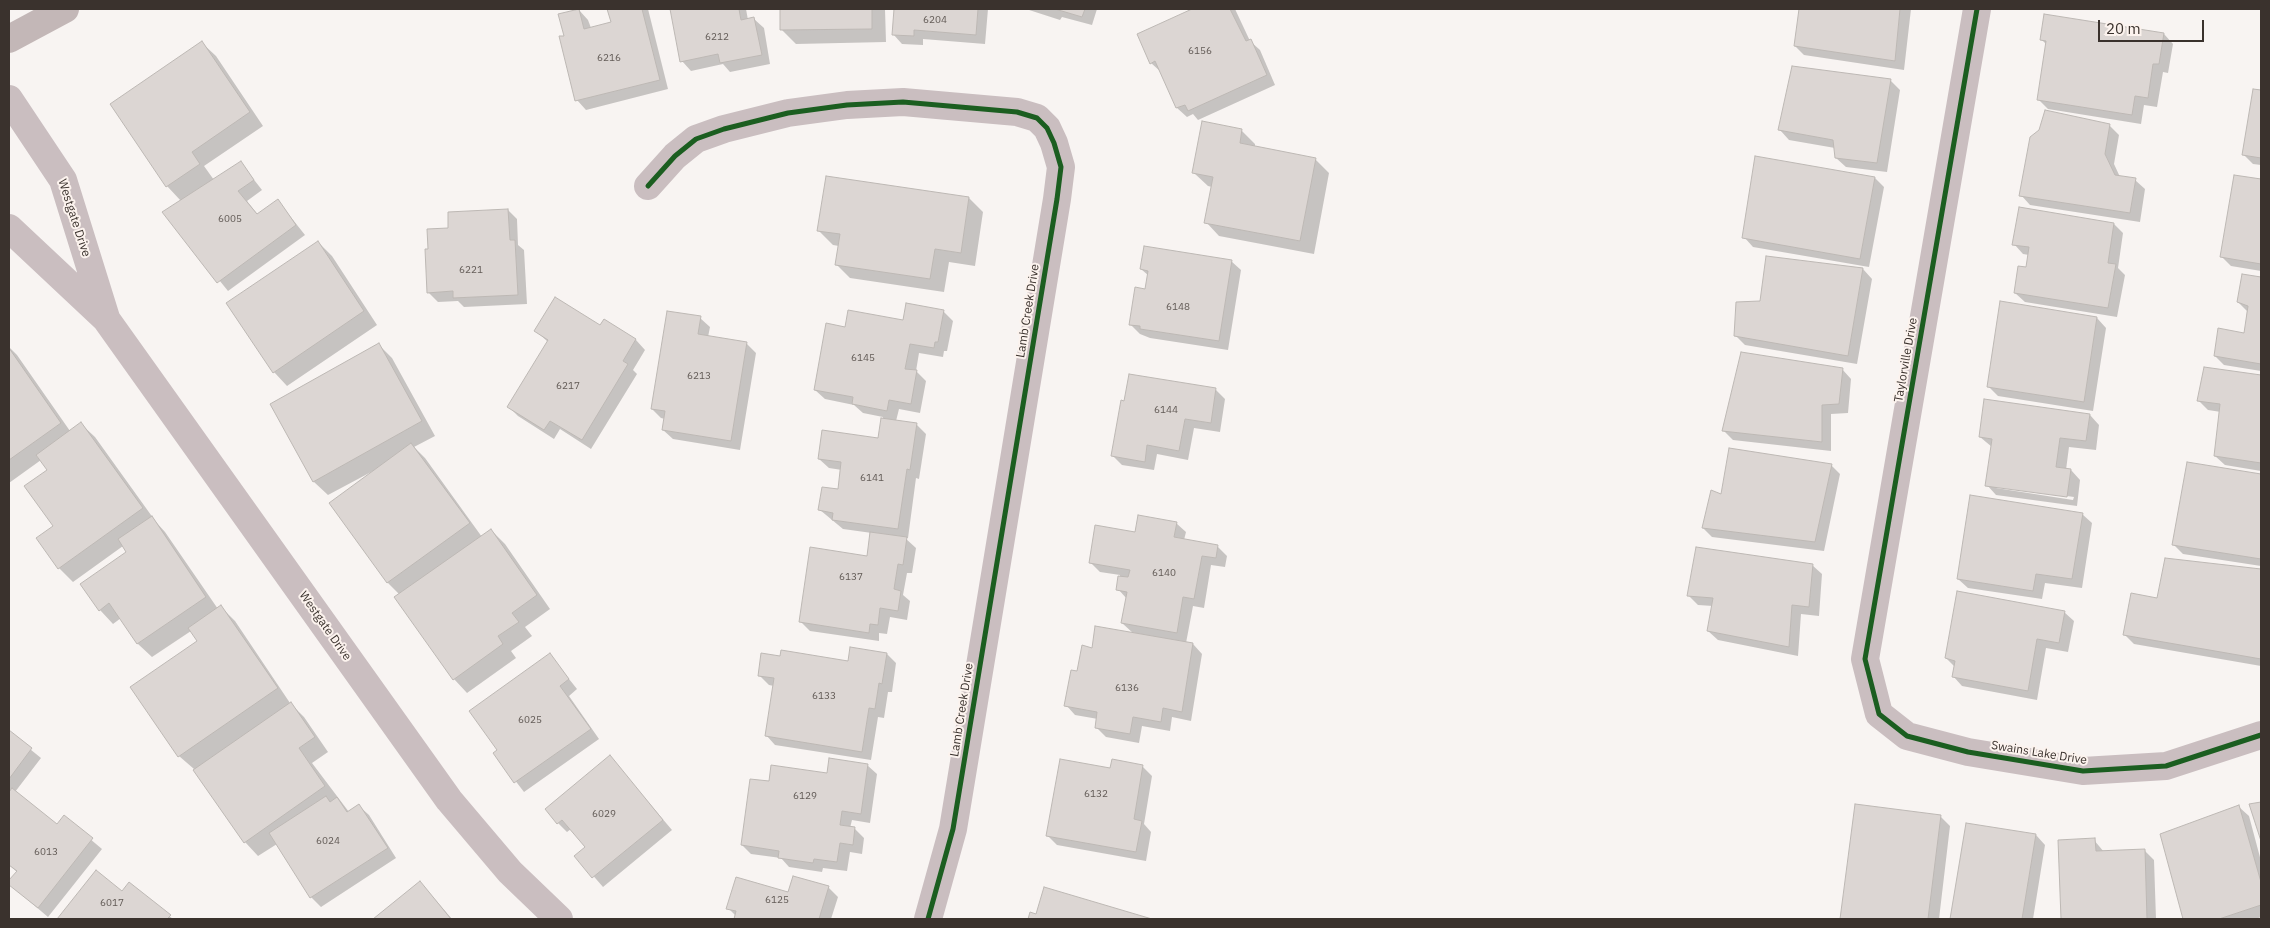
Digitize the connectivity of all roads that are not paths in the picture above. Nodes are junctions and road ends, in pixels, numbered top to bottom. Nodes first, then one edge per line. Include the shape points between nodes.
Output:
1 (65, 9) edge
2 (1978, 9) edge
3 (9, 39) edge
4 (9, 99) edge
5 (648, 186) dead end
6 (9, 228) edge
7 (106, 319) junction
8 (1879, 714) joint
9 (2261, 735) edge
10 (559, 919) edge
11 (928, 919) edge

1 - 3 main road
2 - 8 street, Taylorville Drive via 1865,659
4 - 7 street, Westgate Drive via 63,180
5 - 11 street, Lamb Creek Drive via 675,156 696,139 788,113 846,105 903,102 1017,112 1037,118 1048,128 1054,142 1060,167 1057,199 953,829
6 - 7 street, Westgate Drive
7 - 10 street, Westgate Drive via 449,800 510,872
8 - 9 street, Swains Lake Drive via 1907,736 1968,752 2083,771 2166,766

